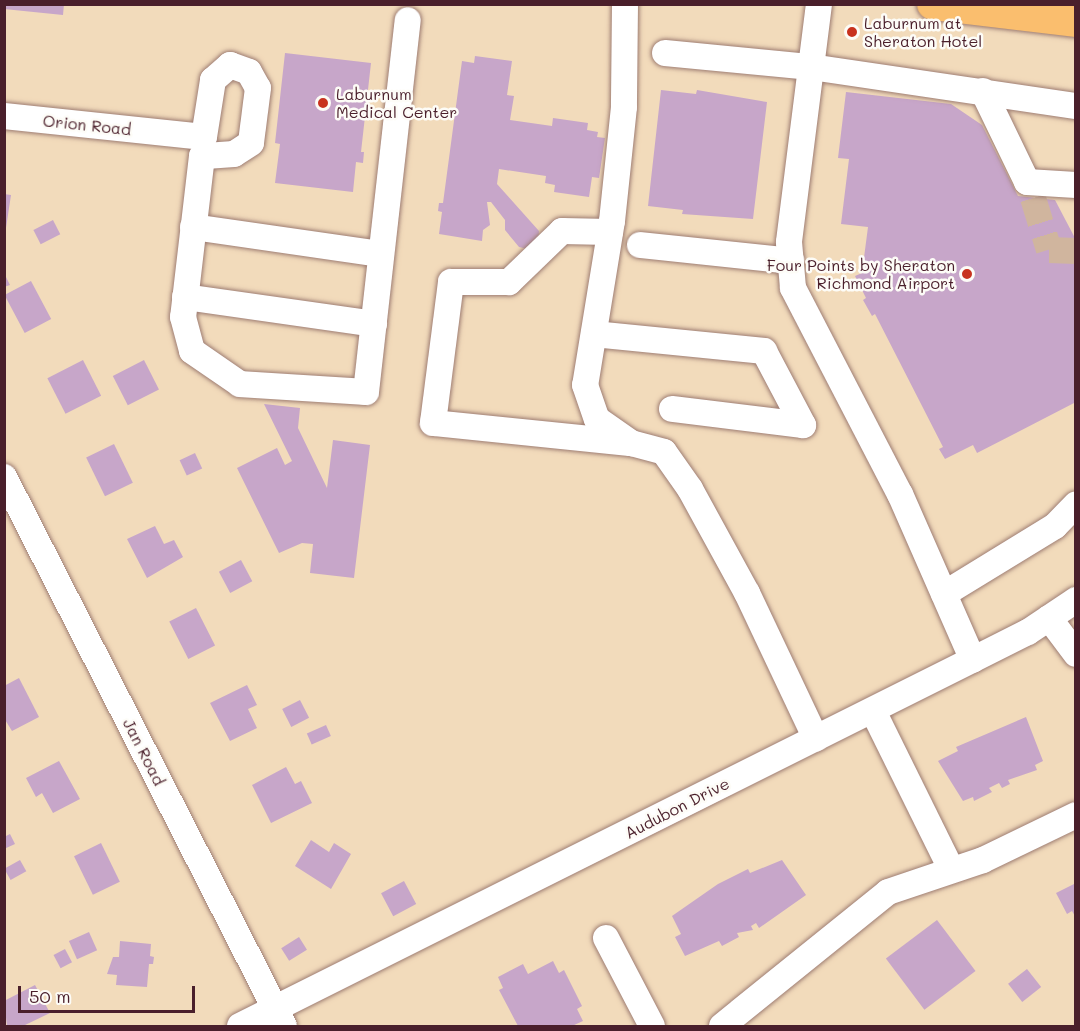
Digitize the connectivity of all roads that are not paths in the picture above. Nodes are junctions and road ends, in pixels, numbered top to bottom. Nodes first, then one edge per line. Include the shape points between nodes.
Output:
1 (625, 4) edge
2 (819, 4) edge
3 (933, 4) edge
4 (408, 20) dead end
5 (1076, 21) edge
6 (664, 53) dead end
7 (812, 67) junction
8 (983, 92) junction
9 (1076, 106) edge
10 (4, 117) edge
11 (1076, 185) edge
12 (193, 227) junction
13 (610, 232) junction
14 (640, 246) dead end
15 (381, 254) junction
16 (791, 261) junction
17 (185, 297) junction
18 (374, 324) junction
19 (594, 334) junction
20 (672, 409) dead end
21 (631, 443) junction
22 (4, 477) edge
23 (1076, 504) edge
24 (944, 594) junction
25 (1076, 600) edge
26 (1049, 618) junction
27 (1076, 654) edge
28 (973, 660) junction
29 (873, 711) junction
30 (816, 739) junction
31 (1076, 815) edge
32 (951, 869) junction
33 (606, 938) dead end
34 (280, 1018) edge
35 (240, 1026) edge
36 (652, 1026) edge
37 (722, 1026) edge

1 - 13 street via 624,107
2 - 7 street
3 - 5 main road
4 - 15 street
6 - 7 street
7 - 8 street
7 - 16 street via 789,242
8 - 9 street
8 - 11 street via 1030,190
10 - 12 street, Orion Road via 170,134 203,147
12 - 15 street
12 - 17 street
13 - 19 street
13 - 21 street via 562,231 509,282 451,282 433,423
14 - 16 street
15 - 18 street
16 - 24 street via 793,288 900,494
17 - 18 street
17 - 18 street via 183,316 192,351 240,384 366,392
19 - 20 street via 764,351 803,425
19 - 21 street via 585,385 597,419
21 - 30 street via 664,452 690,489 747,593
22 - 34 street, Jan Road
23 - 24 street via 1055,526
24 - 28 street
25 - 26 street, Audubon Drive
26 - 27 street
26 - 28 street, Audubon Drive
28 - 29 street, Audubon Drive
29 - 30 street, Audubon Drive
29 - 32 street
30 - 34 street, Audubon Drive
31 - 32 street via 983,860
32 - 37 street via 888,892
33 - 36 street
34 - 35 street, Audubon Drive

